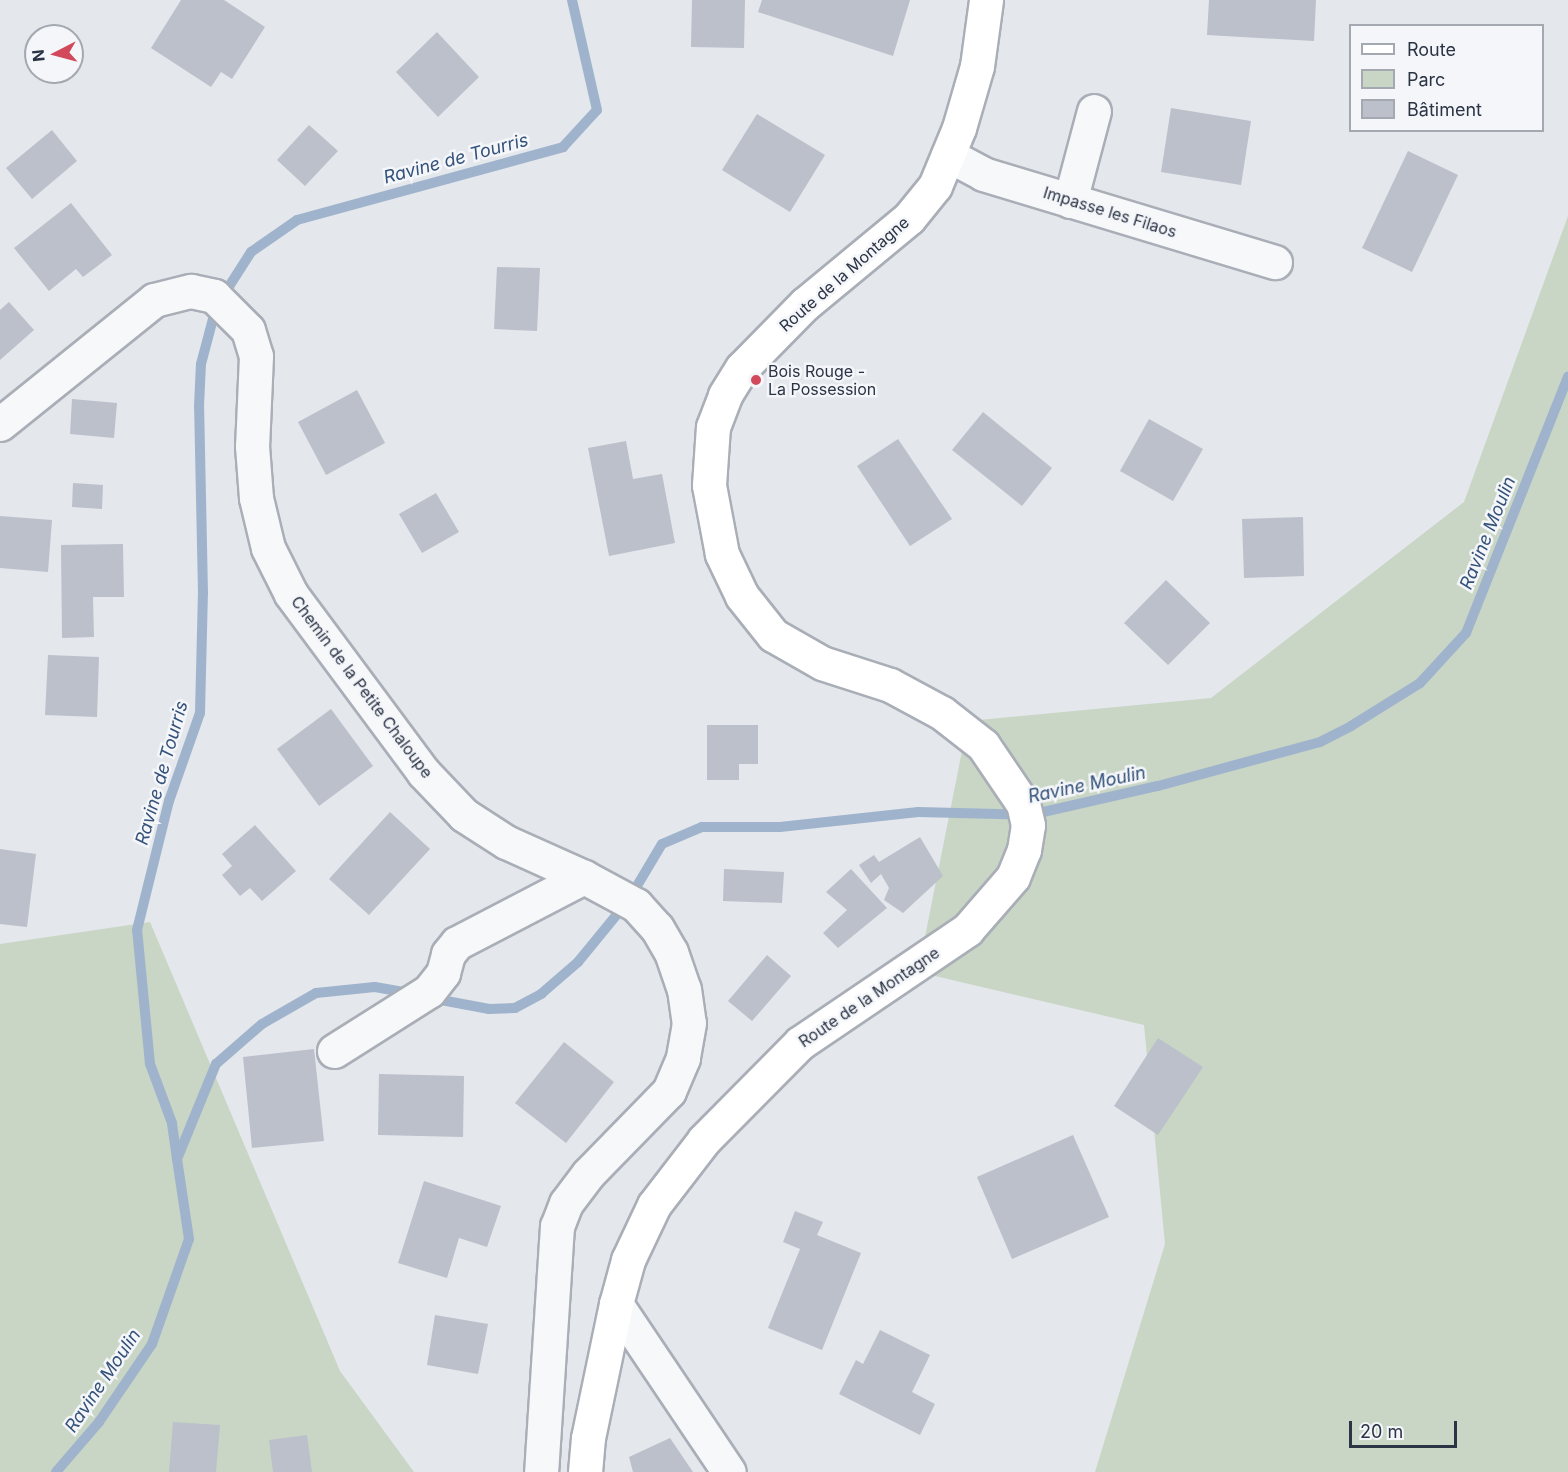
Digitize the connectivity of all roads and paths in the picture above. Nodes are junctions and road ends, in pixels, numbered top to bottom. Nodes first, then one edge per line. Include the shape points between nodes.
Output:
1 (986, 0) edge
2 (1094, 111) dead end
3 (948, 155) junction
4 (1070, 201) junction
5 (1275, 262) dead end
6 (0, 424) edge
7 (584, 877) junction
8 (334, 1051) dead end
9 (616, 1304) junction
10 (541, 1472) edge
11 (585, 1472) edge
12 (729, 1472) edge

1 - 3 main road, Route de la Montagne via 977,66
2 - 4 street
3 - 4 street, Impasse les Filaos via 983,174
3 - 9 main road, Route de la Montagne via 935,186 909,218 805,304 742,368 725,395 714,427 709,484 722,554 742,596 773,635 822,663 890,685 942,713 982,745 1023,804 1028,825 1024,850 1013,877 967,930 800,1043 704,1140 654,1205 628,1260
4 - 5 street, Impasse les Filaos
6 - 7 street, Chemin de la Petite Chaloupe via 154,300 190,291 214,296 248,330 256,356 252,446 256,498 268,548 291,594 423,772 464,814 506,842
7 - 8 street via 457,943 448,954 443,973 429,991
7 - 10 street, Chemin de la Petite Chaloupe via 636,905 657,928 671,952 684,989 689,1023 683,1058 669,1091 588,1174 566,1203 557,1227
9 - 11 main road, Route de la Montagne via 588,1438
9 - 12 street

